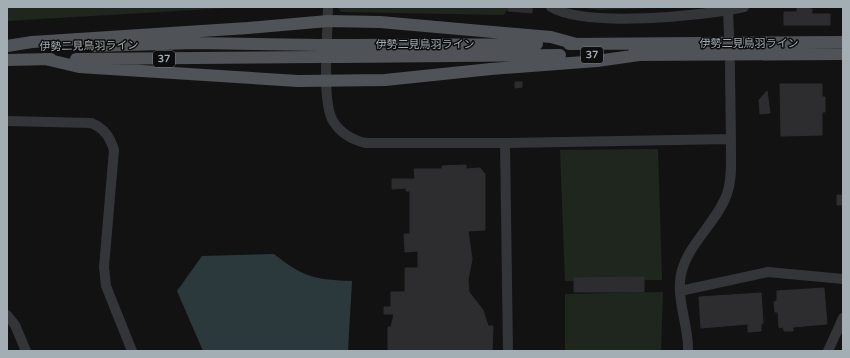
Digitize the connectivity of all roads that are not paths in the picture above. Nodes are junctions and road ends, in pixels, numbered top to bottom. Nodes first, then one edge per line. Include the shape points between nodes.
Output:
1 (328, 7) edge
2 (551, 7) edge
3 (744, 7) edge
4 (728, 10) junction
5 (328, 21) junction
6 (729, 34) dead end
7 (843, 42) edge
8 (576, 44) junction
9 (7, 47) edge
10 (320, 51) junction
11 (843, 54) edge
12 (639, 55) junction
13 (45, 59) junction
14 (7, 60) edge
15 (730, 63) dead end
16 (327, 81) junction
17 (7, 121) edge
18 (731, 139) junction
19 (505, 143) junction
20 (843, 279) edge
21 (680, 290) junction
22 (7, 315) edge
23 (843, 318) edge
24 (26, 351) edge
25 (132, 351) edge
26 (508, 351) edge
27 (688, 351) edge
28 (828, 351) edge

1 - 5 street
2 - 4 street via 574,15 595,18 665,17
3 - 4 street
4 - 6 street
5 - 8 main road via 380,22 551,37
5 - 9 main road via 32,42
5 - 16 street
7 - 8 main road, 伊勢二見鳥羽ライン / 37
8 - 10 main road, 伊勢二見鳥羽ライン / 37, bridge via 342,45
9 - 10 main road, 伊勢二見鳥羽ライン / 37 via 194,43
10 - 12 main road, 伊勢二見鳥羽ライン / 37, bridge via 340,57
10 - 13 main road, 伊勢二見鳥羽ライン / 37
11 - 12 main road, 伊勢二見鳥羽ライン / 37
12 - 16 main road via 385,80
13 - 14 main road, 伊勢二見鳥羽ライン / 37
13 - 16 main road via 79,67
15 - 18 street
16 - 19 street via 332,120 342,132 354,140 366,143
17 - 25 street via 91,123 100,127 110,139 114,150 104,267 106,286
18 - 19 street
18 - 21 street via 727,193 719,211 684,262
19 - 26 street
20 - 21 street via 768,272
21 - 27 street via 689,340
22 - 24 street via 15,325
23 - 28 street

